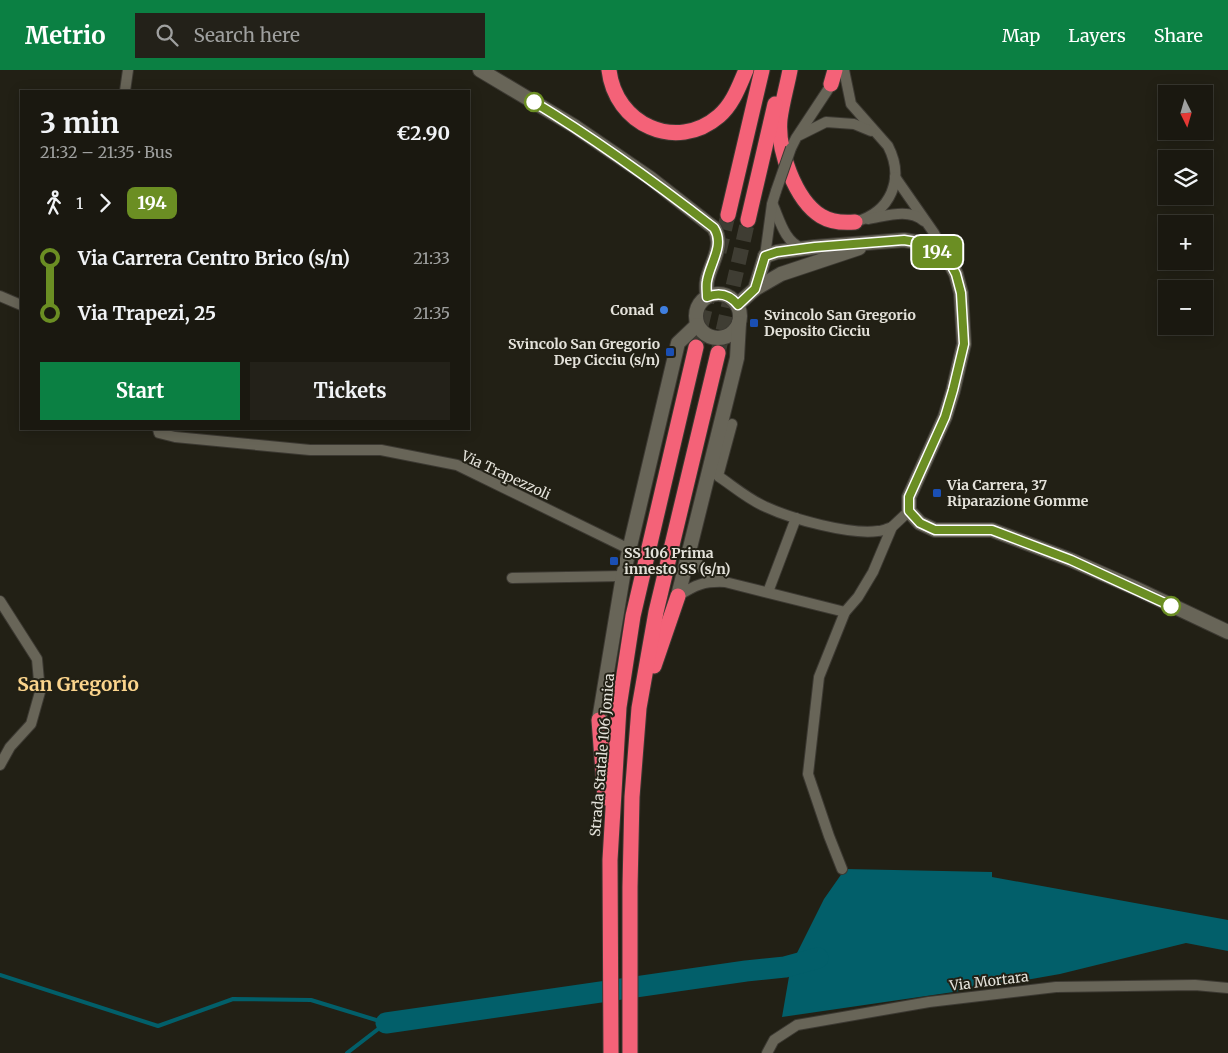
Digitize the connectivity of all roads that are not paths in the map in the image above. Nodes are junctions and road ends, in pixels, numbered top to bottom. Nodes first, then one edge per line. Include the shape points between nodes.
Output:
1 (128, 70) edge
2 (480, 70) edge
3 (609, 70) edge
4 (746, 70) edge
5 (762, 70) edge
6 (784, 70) edge
7 (790, 70) edge
8 (843, 70) edge
9 (833, 77) edge
10 (125, 90) edge
11 (876, 134) junction
12 (796, 138) junction
13 (895, 177) junction
14 (772, 204) junction
15 (728, 215) tunnel mouth
16 (748, 220) tunnel mouth
17 (855, 222) junction
18 (934, 233) junction
19 (879, 242) junction
20 (802, 248) junction
21 (765, 256) junction
22 (948, 259) junction
23 (780, 274) junction
24 (755, 289) junction
25 (0, 296) edge
26 (707, 297) junction
27 (20, 305) edge
28 (738, 305) junction
29 (739, 323) junction
30 (697, 324) junction
31 (696, 347) tunnel mouth
32 (718, 353) tunnel mouth
33 (732, 424) dead end
34 (158, 430) edge
35 (909, 511) junction
36 (796, 518) junction
37 (892, 527) junction
38 (629, 549) junction
39 (689, 550) junction
40 (623, 576) junction
41 (512, 578) dead end
42 (725, 582) junction
43 (768, 592) junction
44 (678, 596) junction
45 (0, 601) edge
46 (845, 612) junction
47 (1225, 631) edge
48 (639, 708) junction
49 (598, 720) joint
50 (0, 765) edge
51 (610, 860) junction
52 (842, 869) dead end
53 (1228, 988) edge
54 (610, 1053) edge
55 (630, 1053) edge
56 (767, 1053) edge

1 - 10 street
2 - 26 street via 574,126 650,178 714,228 718,248 706,282
3 - 4 highway via 616,96 632,116 650,128 682,132 702,127 720,116 733,100
5 - 15 highway
6 - 16 highway
7 - 17 highway via 780,119 783,155 806,202 816,212 835,221
8 - 9 street
8 - 11 street via 851,104
9 - 12 street
11 - 12 street via 854,124 826,122
11 - 13 street via 892,154
12 - 14 street, bridge
13 - 17 street via 892,193 883,206
13 - 18 street
14 - 20 street via 790,241
14 - 21 street
17 - 18 street via 910,214 922,220
18 - 22 street
19 - 20 street
19 - 22 street via 904,240 922,243
19 - 23 street
20 - 21 street
21 - 23 street via 770,268
21 - 24 street
22 - 35 street via 961,293 964,344 945,417 909,497
23 - 24 street
24 - 28 street
25 - 27 street
26 - 28 street via 713,294 727,296
26 - 30 street via 697,309
28 - 29 street
29 - 30 street via 732,334 719,338 706,334
29 - 39 street via 737,358
30 - 38 street via 678,343
31 - 51 highway, Strada Statale 106 Jonica via 633,616 619,708
32 - 48 highway via 656,612
33 - 36 street via 718,476 765,507
34 - 38 street, Via Trapezzoli via 159,433 176,437 310,450 381,450 457,465
35 - 37 street
35 - 47 street via 920,523 935,530 992,530 1071,560
36 - 37 street via 865,532
36 - 43 street
37 - 46 street via 873,572
38 - 40 street
39 - 42 street via 707,574
39 - 44 street
40 - 41 street
40 - 49 street
42 - 43 street
42 - 44 street via 710,581
43 - 46 street
44 - 48 highway
45 - 50 street via 37,660 40,692 31,724 10,747
46 - 52 street via 819,677 808,774
48 - 55 highway via 632,797
49 - 51 highway
51 - 54 highway, Strada Statale 106 Jonica
53 - 56 street, Via Mortara via 1195,985 1056,987 929,1002 797,1025 774,1040

